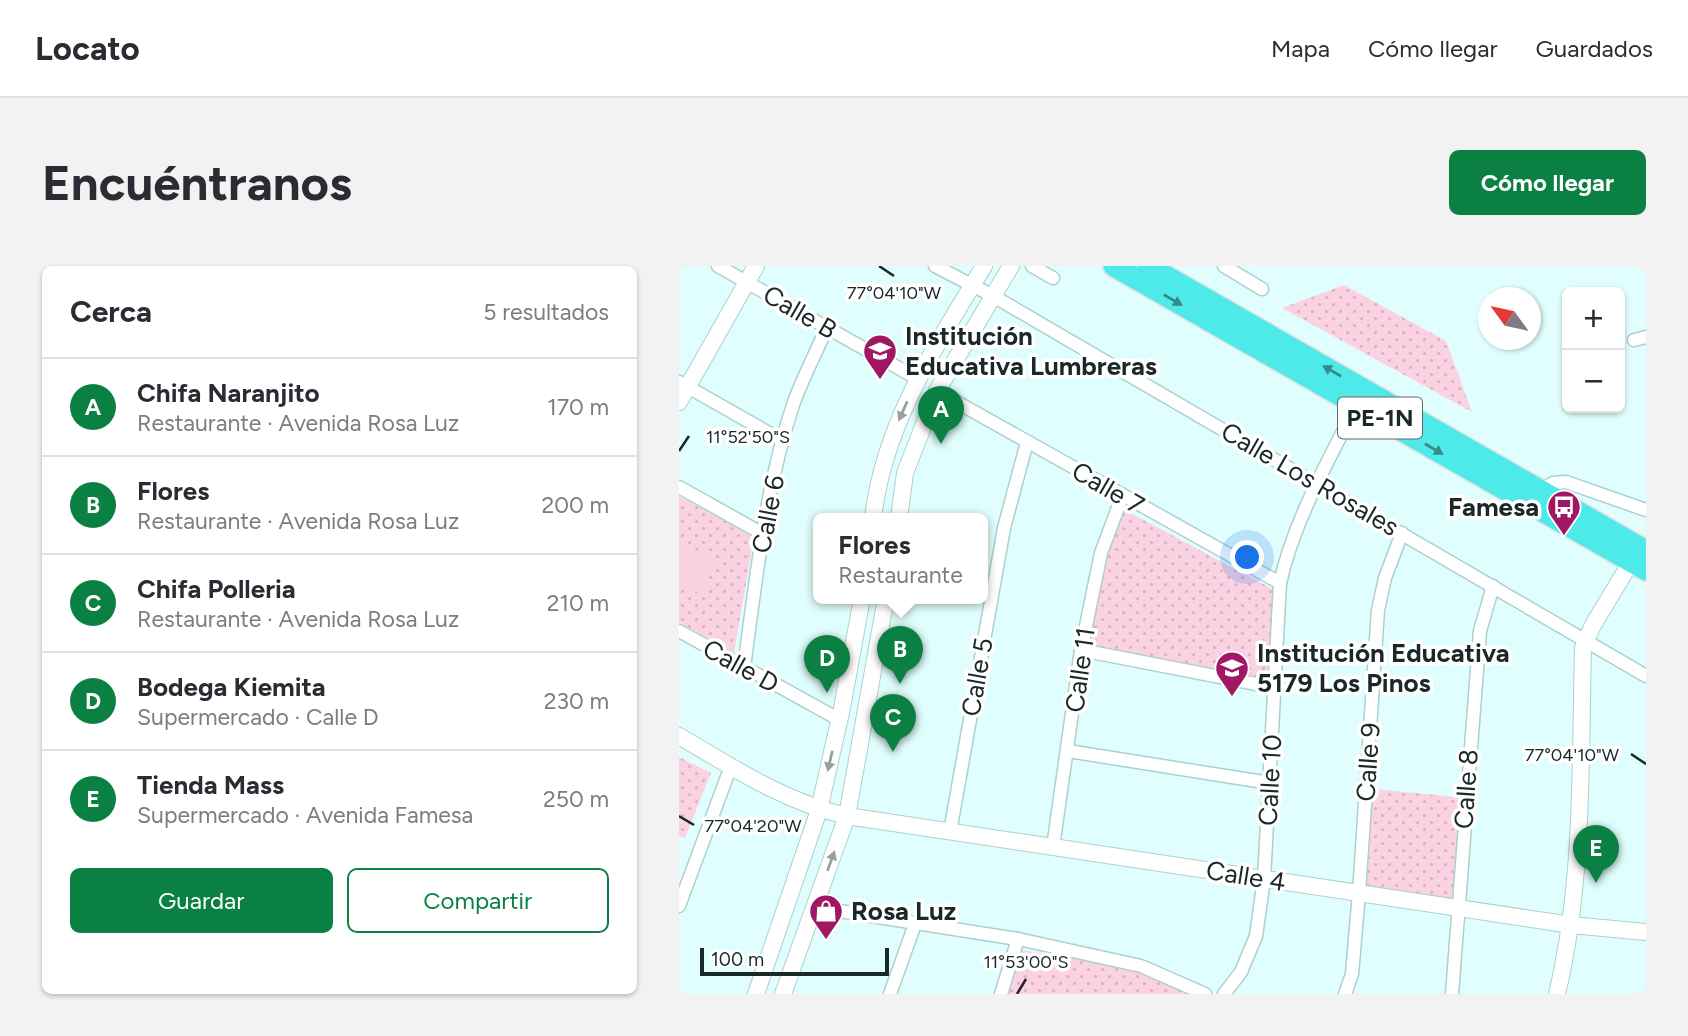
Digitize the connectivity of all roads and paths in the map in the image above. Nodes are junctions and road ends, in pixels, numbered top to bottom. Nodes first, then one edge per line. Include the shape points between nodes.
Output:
1 (718, 266) edge
2 (756, 266) edge
3 (935, 266) edge
4 (984, 266) edge
5 (1010, 266) edge
6 (1032, 266) edge
7 (1114, 266) edge
8 (1148, 266) edge
9 (1224, 266) edge
10 (1053, 278) dead end
11 (747, 282) junction
12 (972, 286) junction
13 (1262, 289) dead end
14 (993, 296) junction
15 (827, 327) junction
16 (918, 379) junction
17 (684, 384) edge
18 (937, 391) junction
19 (679, 402) edge
20 (1357, 404) junction
21 (783, 441) junction
22 (1027, 442) junction
23 (1318, 483) junction
24 (679, 487) edge
25 (1539, 490) junction
26 (1122, 497) junction
27 (1646, 510) edge
28 (874, 513) edge
29 (900, 513) edge
30 (1402, 533) junction
31 (763, 534) junction
32 (1641, 561) edge
33 (1280, 583) junction
34 (1493, 586) junction
35 (861, 604) edge
36 (885, 604) edge
37 (679, 631) edge
38 (1586, 640) junction
39 (1081, 650) junction
40 (744, 667) junction
41 (1646, 676) edge
42 (1276, 688) junction
43 (839, 720) junction
44 (679, 736) edge
45 (1068, 751) junction
46 (731, 766) junction
47 (1270, 783) junction
48 (819, 810) junction
49 (847, 816) junction
50 (950, 832) junction
51 (1053, 847) junction
52 (1264, 879) junction
53 (1359, 893) junction
54 (679, 906) edge
55 (814, 907) junction
56 (1459, 908) junction
57 (915, 924) junction
58 (1571, 925) junction
59 (1646, 932) edge
60 (1018, 939) junction
61 (756, 994) edge
62 (783, 994) edge
63 (890, 994) edge
64 (1001, 994) edge
65 (1205, 994) edge
66 (1224, 994) edge
67 (1345, 994) edge
68 (1452, 994) edge
69 (1557, 994) edge

1 - 11 street, Calle B
2 - 11 street
3 - 12 street, Calle Los Rosales
4 - 12 street
5 - 14 street
6 - 10 street
7 -> 20 highway, PE-1N
25 -> 8 highway, PE-1N
9 - 13 street
11 - 15 street, Calle B
11 - 17 street
12 - 14 street, Calle Los Rosales
12 - 16 street
14 - 18 street
14 - 23 street, Calle Los Rosales
15 - 16 street, Calle B
15 - 21 street, Calle 6 via 793,404
16 -> 28 street via 887,447
17 - 19 street
17 - 21 street
18 - 22 street, Calle 7
18 - 29 street via 905,473
20 - 23 street, Calle 10
20 -> 32 highway, PE-1N
21 - 31 street, Calle 6
22 - 26 street, Calle 7
22 - 50 street, Calle 5 via 1004,528
23 - 30 street, Calle Los Rosales
23 - 33 street, Calle 10 via 1286,557
24 - 31 street
25 - 27 street via 1566,482
25 - 32 highway, PE-1N
26 - 33 street, Calle 7
26 - 39 street, Calle 11 via 1101,553
30 - 34 street, Calle Los Rosales
30 - 53 street, Calle 9 via 1378,610
31 - 40 street, Calle 6
32 - 38 street
33 - 42 street, Calle 10
34 - 38 street, Calle Los Rosales
34 - 56 street, Calle 8 via 1480,631
35 - 43 street
36 - 49 street
37 - 40 street, Calle D
38 - 41 street, Calle Los Rosales
38 - 58 street
39 - 42 street
39 - 45 street, Calle 11
40 - 43 street, Calle D
42 - 47 street, Calle 10
43 -> 48 street
44 - 46 street, Calle 4
45 - 47 street
45 - 51 street, Calle 11
46 - 48 street, Calle 4
46 - 54 street
47 - 52 street, Calle 10
48 - 49 street, Calle 4
48 - 61 street
49 - 50 street, Calle 4
55 -> 49 street
50 - 51 street, Calle 4
51 - 52 street, Calle 4
52 - 53 street, Calle 4
52 - 66 street, Calle 10 via 1256,936 1241,972
53 - 56 street, Calle 4
53 - 67 street, Calle 9 via 1352,974
55 - 57 street
55 - 62 street
56 - 58 street, Calle 4
56 - 68 street, Calle 8
57 - 60 street
57 - 63 street
58 - 59 street, Calle 4
58 - 69 street
60 - 64 street
60 - 65 street via 1141,966

